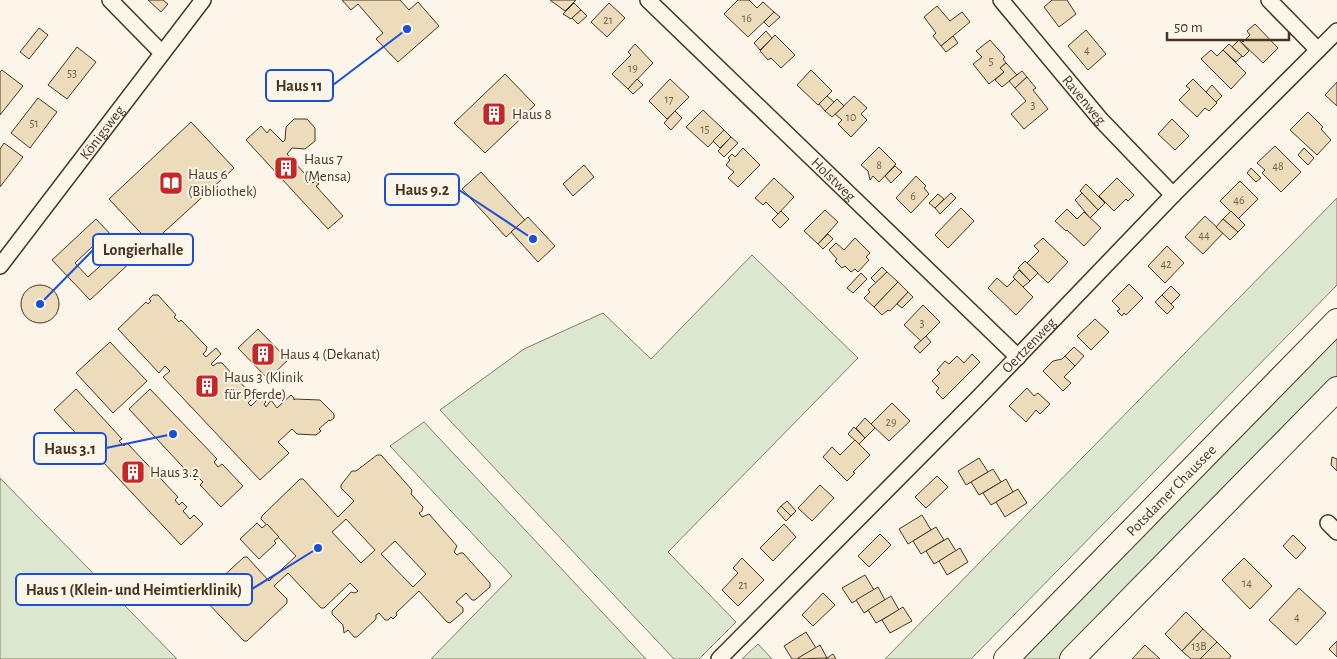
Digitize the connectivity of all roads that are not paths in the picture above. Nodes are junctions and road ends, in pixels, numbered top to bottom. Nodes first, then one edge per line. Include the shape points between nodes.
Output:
1 (110, 0) edge
2 (202, 0) edge
3 (648, 0) edge
4 (1001, 0) edge
5 (1269, 0) edge
6 (1337, 30) edge
7 (1318, 50) junction
8 (162, 54) junction
9 (1174, 195) junction
10 (0, 266) edge
11 (1337, 321) edge
12 (1018, 358) junction
13 (1337, 388) edge
14 (719, 659) edge
15 (1006, 659) edge
16 (1072, 659) edge

1 - 8 street
2 - 8 street, Königsweg
3 - 12 street, Holstweg
4 - 9 street, Ravenweg via 1101,120
5 - 7 street
6 - 7 street, Oertzenweg
7 - 9 street, Oertzenweg
8 - 10 street, Königsweg
9 - 12 street, Oertzenweg
11 - 15 main road, Potsdamer Chaussee
12 - 14 street, Oertzenweg
13 - 16 main road

